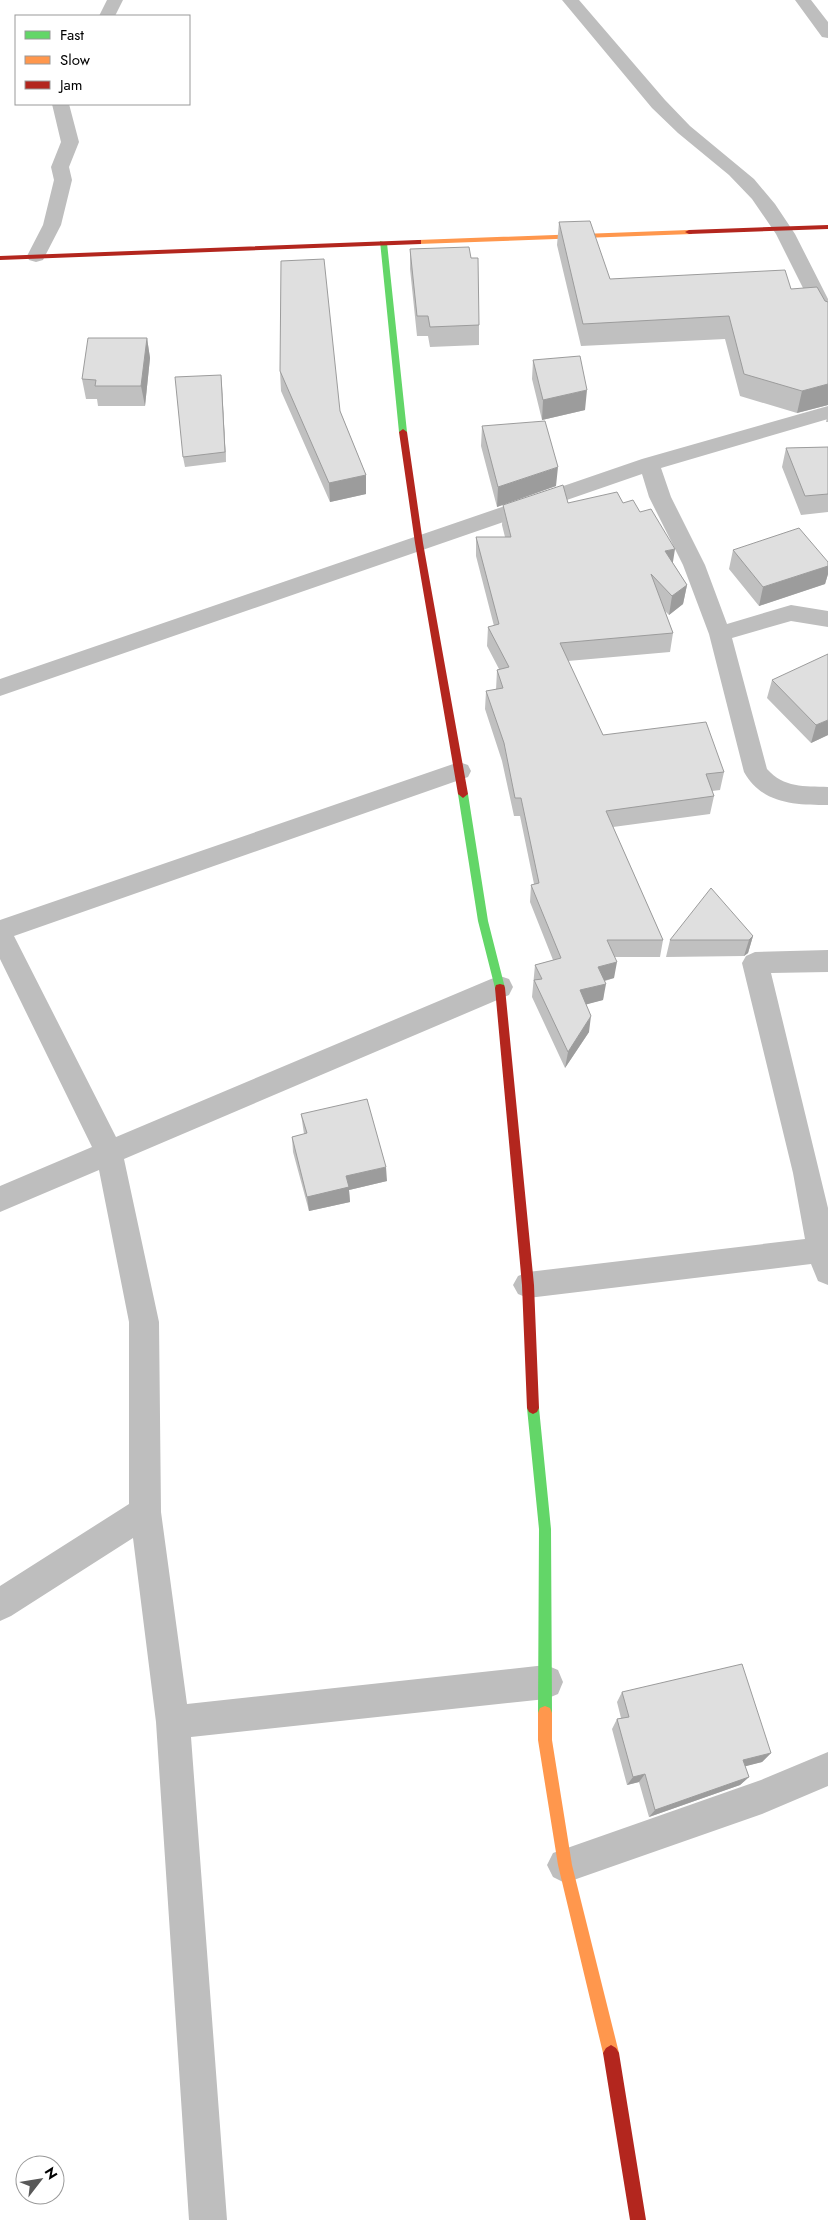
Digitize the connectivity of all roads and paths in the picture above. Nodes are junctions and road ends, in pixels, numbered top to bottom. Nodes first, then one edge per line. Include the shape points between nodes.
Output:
1 (115, 0) edge
2 (570, 0) edge
3 (803, 0) edge
4 (108, 15) edge
5 (828, 33) edge
6 (61, 105) edge
7 (828, 227) edge
8 (782, 229) junction
9 (383, 243) junction
10 (36, 256) junction
11 (0, 258) edge
12 (828, 318) edge
13 (828, 412) edge
14 (649, 464) junction
15 (419, 542) junction
16 (828, 619) edge
17 (720, 634) junction
18 (0, 688) edge
19 (460, 771) junction
20 (828, 796) edge
21 (0, 931) edge
22 (828, 961) edge
23 (500, 987) junction
24 (109, 1152) junction
25 (0, 1200) edge
26 (825, 1261) edge
27 (528, 1285) junction
28 (145, 1512) junction
29 (0, 1605) edge
30 (546, 1682) junction
31 (173, 1722) junction
32 (828, 1770) edge
33 (564, 1866) junction
34 (208, 2220) edge
35 (638, 2220) edge

1 - 4 street
2 - 8 street via 629,73 673,119 739,176 768,207
3 - 5 street
6 - 10 street via 70,142 60,167 63,180 52,225
7 - 8 street
8 - 9 street
8 - 12 street
9 - 10 street
9 - 15 street via 400,409
10 - 11 street
13 - 14 street
14 - 15 street
14 - 17 street via 660,497 694,565
15 - 18 street
15 - 19 street
16 - 17 street via 791,613
17 - 20 street via 756,772 770,787 782,793
19 - 21 street
19 - 23 street via 483,921
21 - 24 street
22 - 26 street via 755,963 807,1173
23 - 24 street
23 - 27 street
24 - 25 street
24 - 28 street via 144,1322
26 - 27 street
27 - 30 street via 544,1529
28 - 29 street
28 - 31 street
30 - 31 street
30 - 33 street via 545,1740
31 - 34 street
32 - 33 street via 762,1797
33 - 35 street via 616,2068

